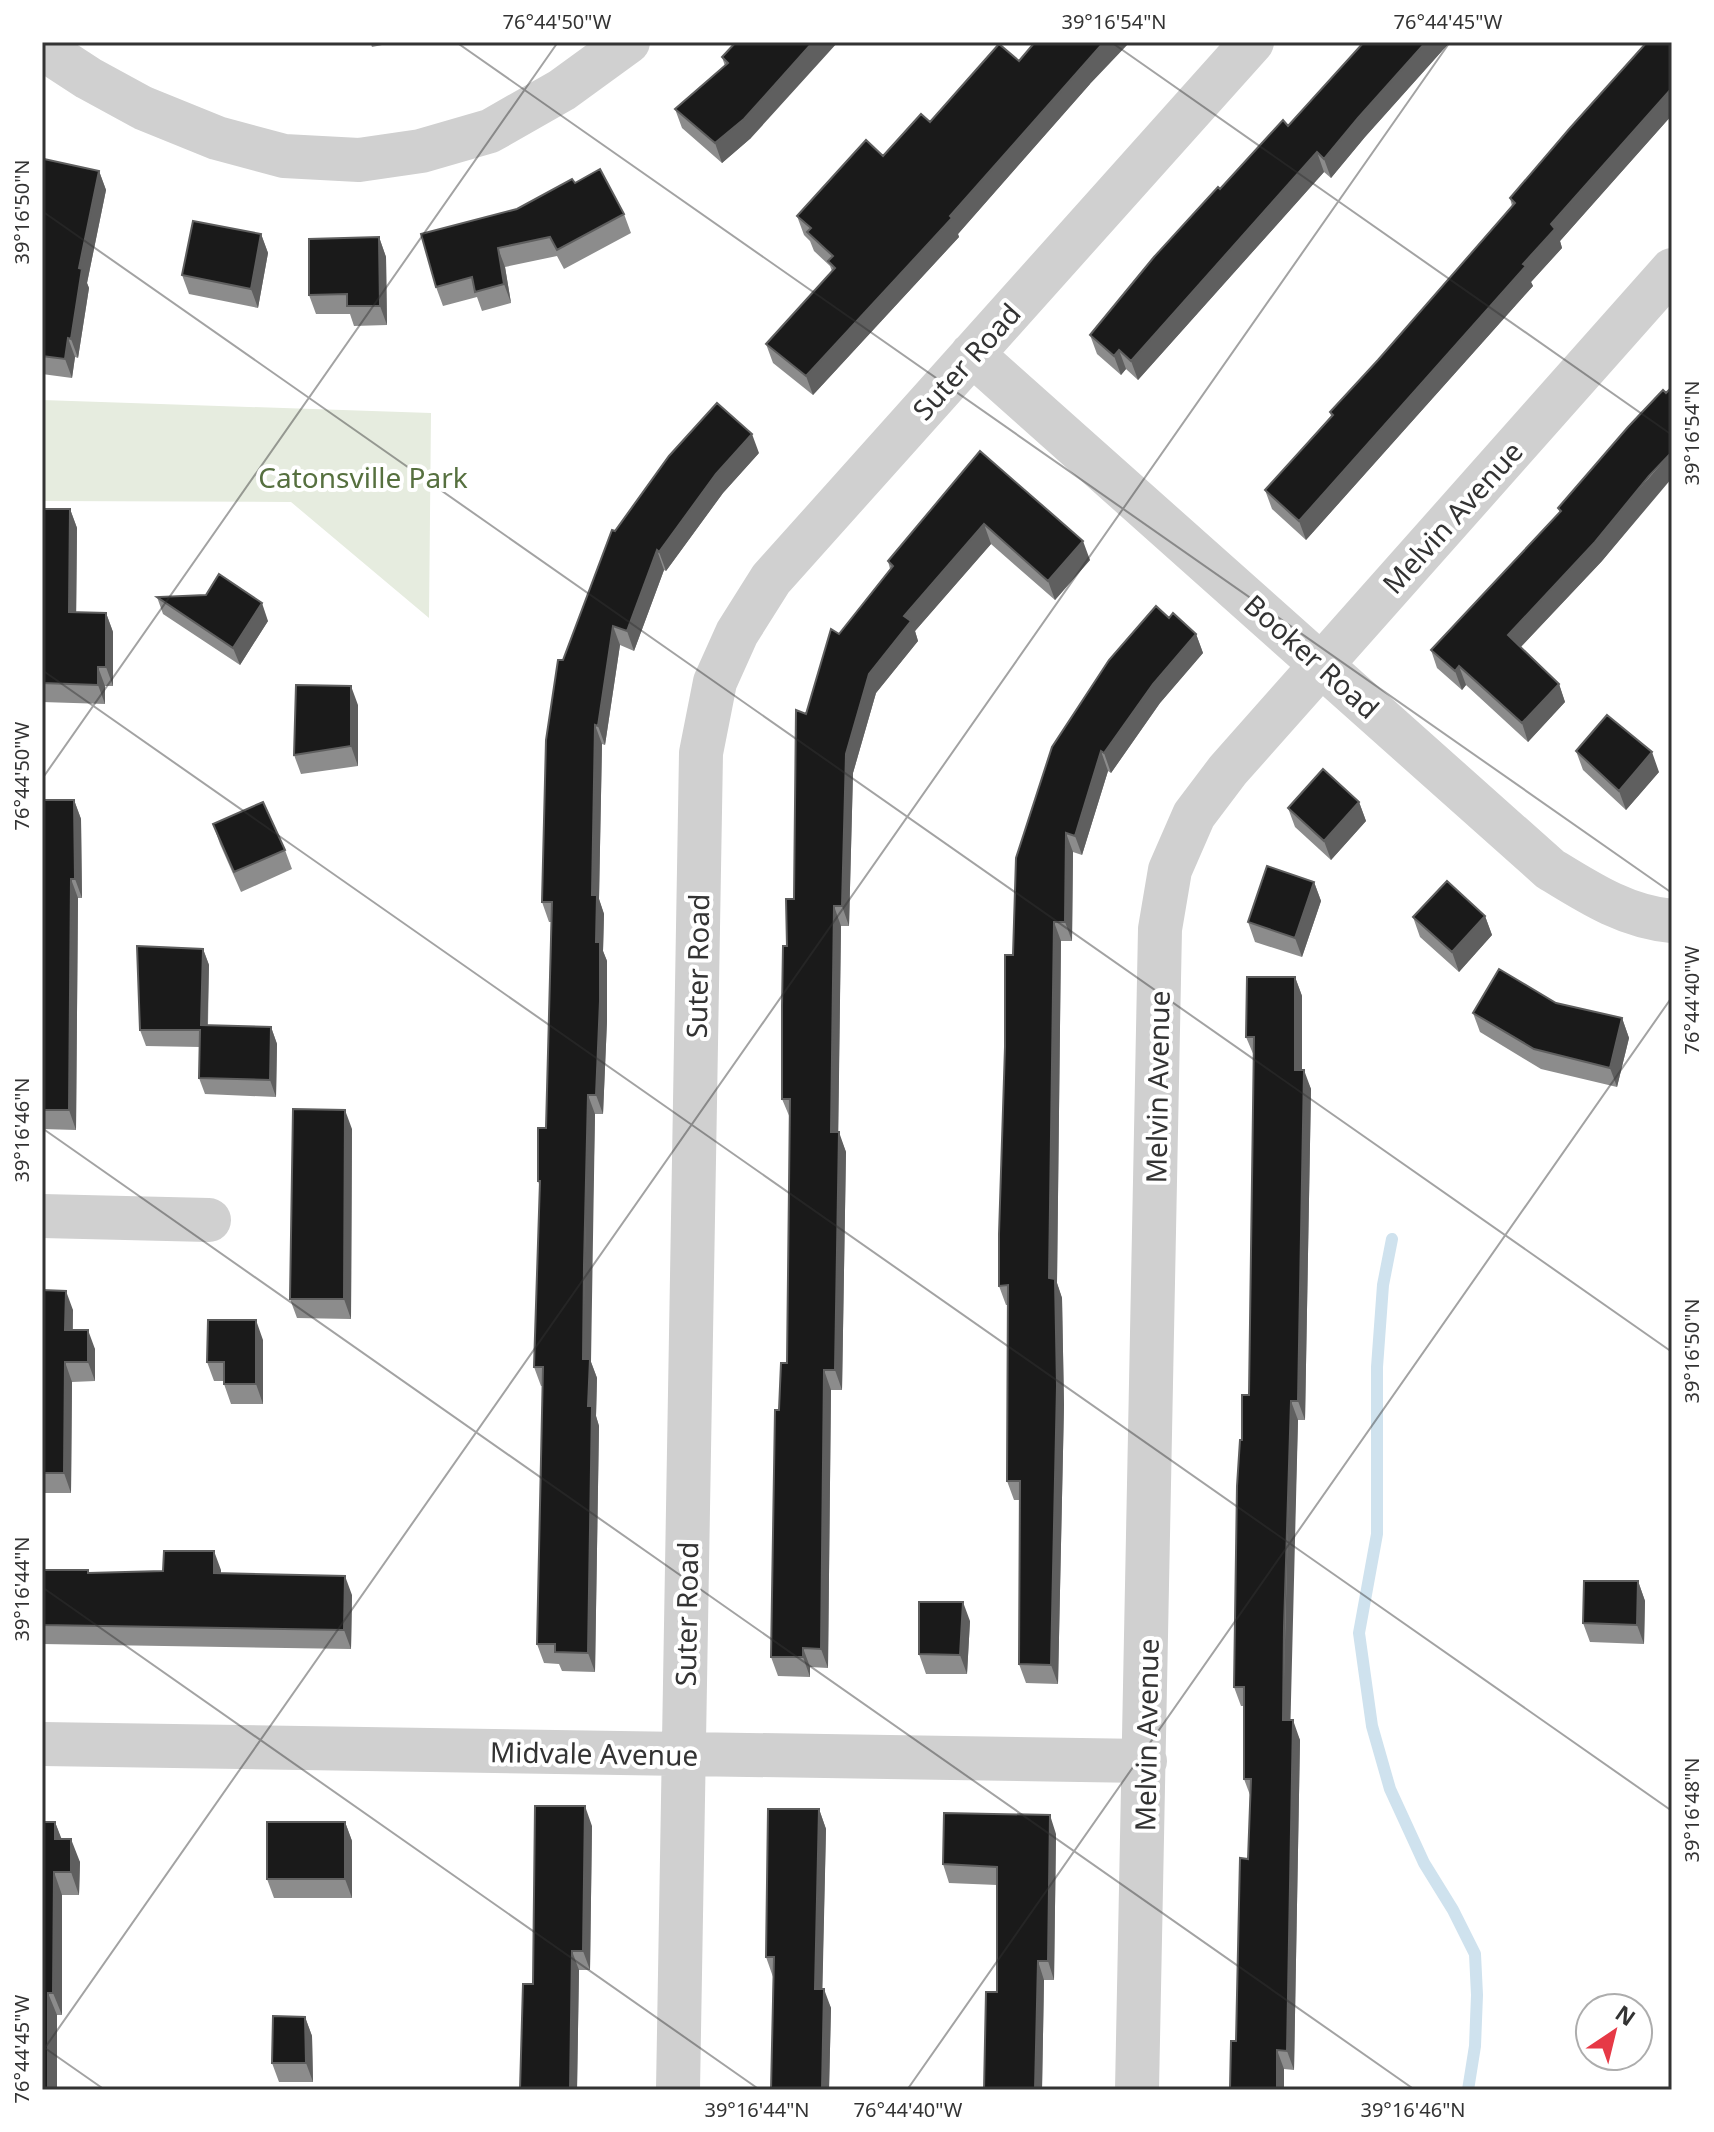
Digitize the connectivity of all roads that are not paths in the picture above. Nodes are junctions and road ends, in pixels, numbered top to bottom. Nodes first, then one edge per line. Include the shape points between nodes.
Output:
1 (628, 42) edge
2 (1252, 42) edge
3 (42, 48) edge
4 (1672, 270) edge
5 (972, 354) junction
6 (1321, 664) junction
7 (1672, 921) edge
8 (42, 1216) edge
9 (209, 1220) dead end
10 (42, 1744) edge
11 (684, 1754) junction
12 (1145, 1761) junction
13 (678, 2090) edge
14 (1137, 2090) edge

1 - 3 street via 562,90 490,131 421,151 359,160 284,156 217,138 143,108
2 - 5 street, Suter Road
4 - 6 street, Melvin Avenue
5 - 6 street, Booker Road
5 - 11 street, Suter Road via 771,579 737,633 712,696 701,753
6 - 7 street, Booker Road via 1550,869 1603,901
6 - 12 street, Melvin Avenue via 1194,815 1170,870 1160,929
8 - 9 street
10 - 11 street, Midvale Avenue
11 - 12 street, Midvale Avenue
11 - 13 street, Suter Road
12 - 14 street, Melvin Avenue

